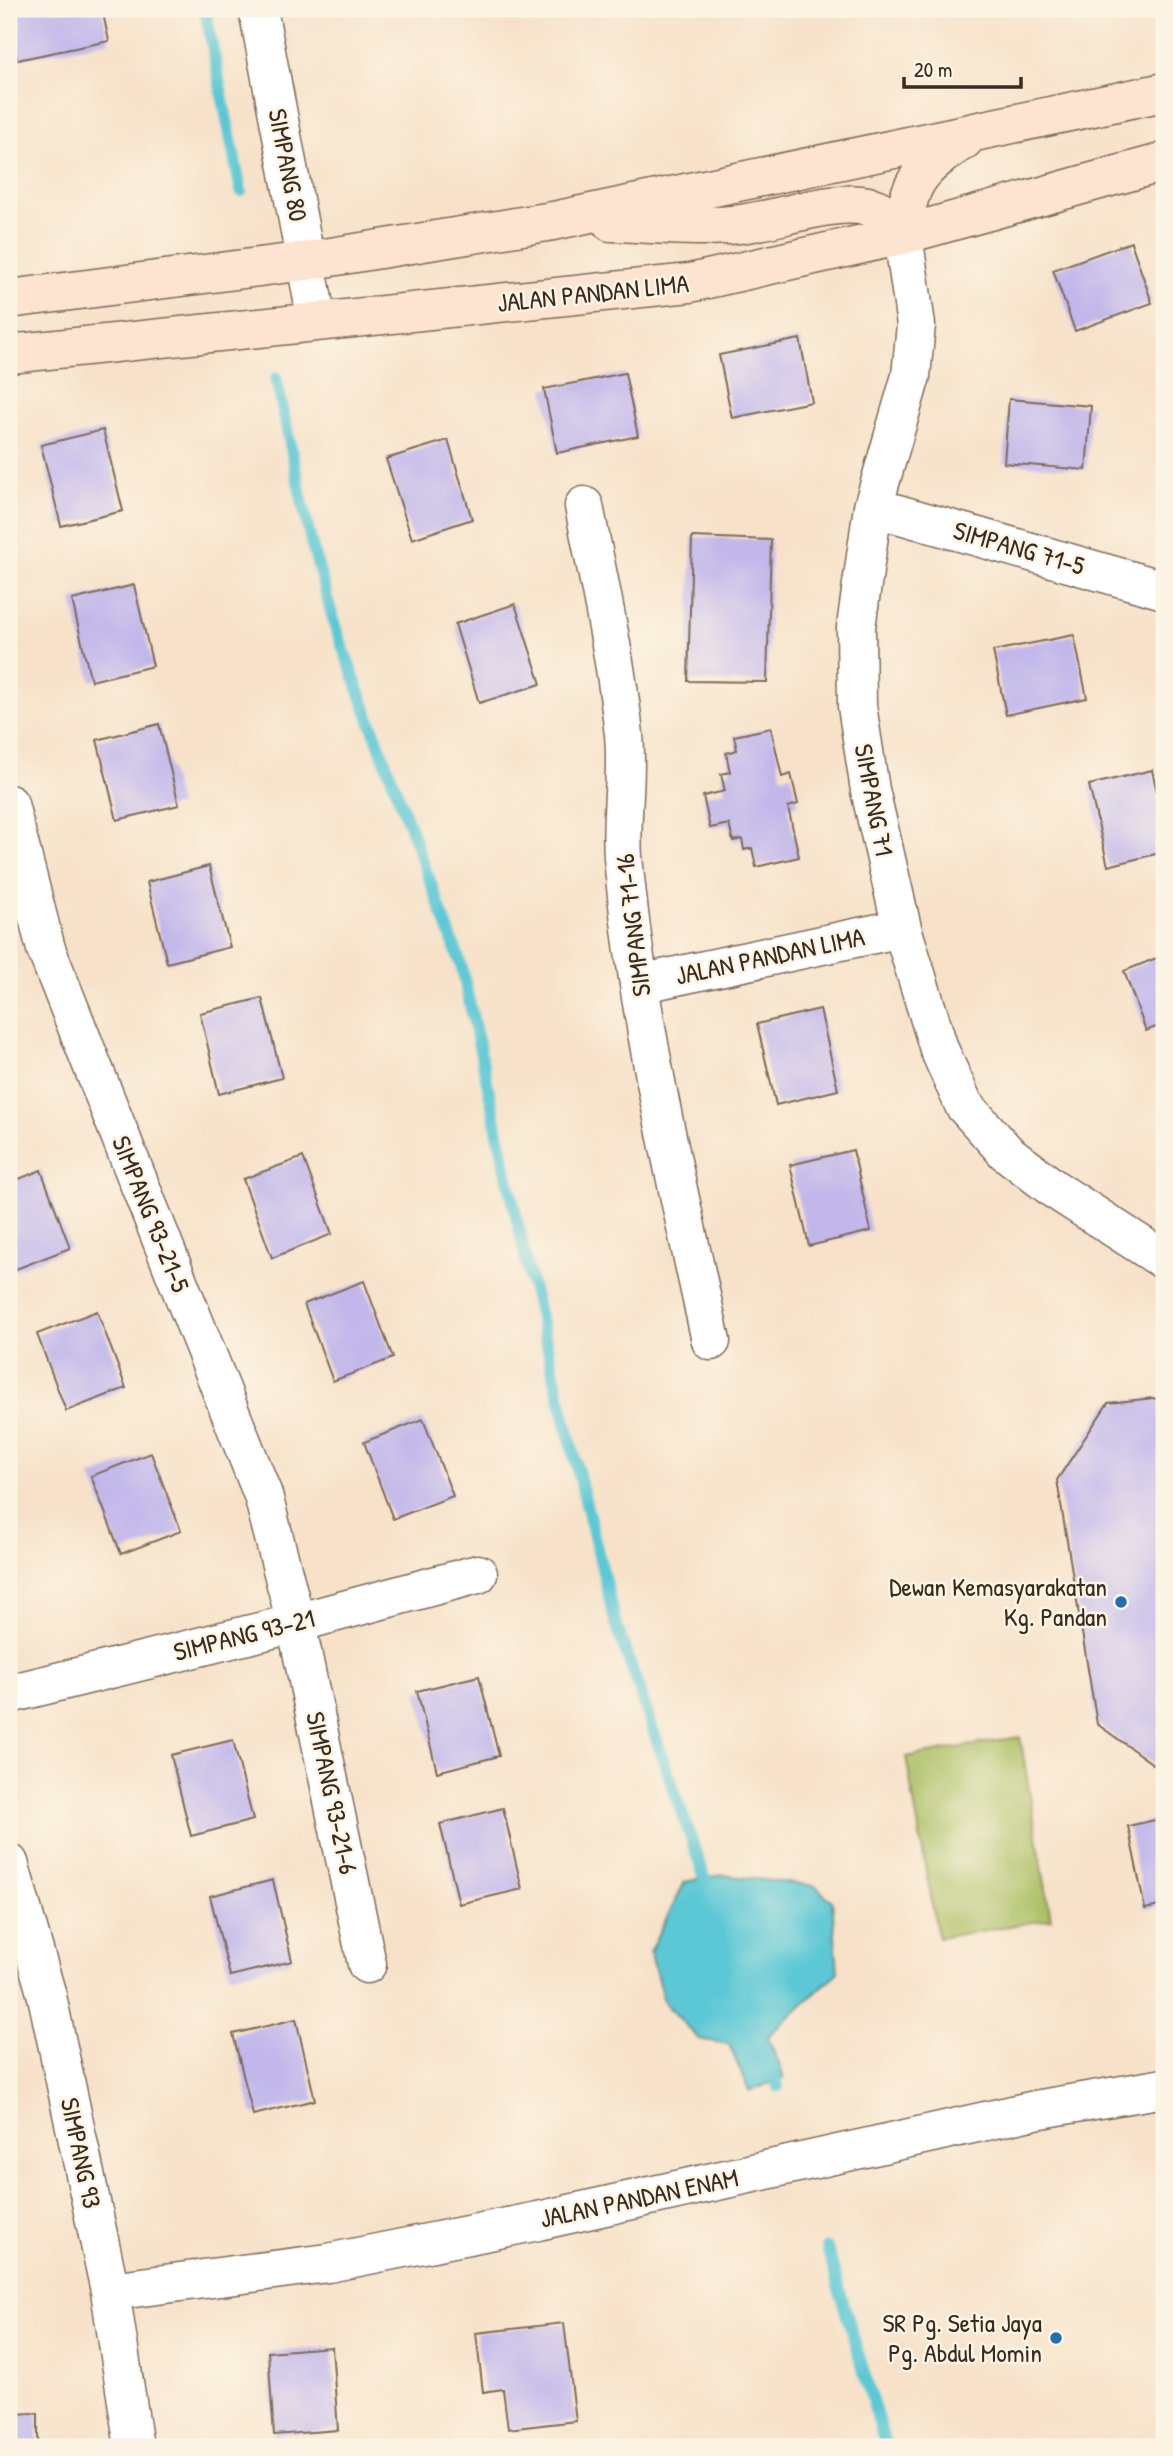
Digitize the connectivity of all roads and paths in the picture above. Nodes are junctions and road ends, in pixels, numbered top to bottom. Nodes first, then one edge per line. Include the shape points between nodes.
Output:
1 (258, 9) edge
2 (1164, 92) edge
3 (977, 132) junction
4 (1164, 162) edge
5 (553, 221) junction
6 (903, 235) junction
7 (306, 261) junction
8 (9, 299) edge
9 (317, 321) junction
10 (9, 354) edge
11 (584, 506) dead end
12 (873, 507) junction
13 (1164, 590) edge
14 (9, 804) edge
15 (902, 928) junction
16 (639, 984) junction
17 (1164, 1260) edge
18 (711, 1341) dead end
19 (478, 1574) dead end
20 (296, 1623) junction
21 (9, 1694) edge
22 (9, 1863) edge
23 (367, 1964) dead end
24 (1164, 2088) edge
25 (110, 2291) junction
26 (134, 2447) edge

1 - 7 street, SIMPANG 80
2 - 3 main road
3 - 5 main road
3 - 6 main road via 939,156 920,175 905,204
4 - 6 main road, JALAN PANDAN LIMA
5 - 6 main road via 691,227 741,224 831,205 871,206 886,213
5 - 7 main road
6 - 9 main road, JALAN PANDAN LIMA via 690,284
6 - 12 street, SIMPANG 71 via 916,325 911,376
7 - 8 main road
7 - 9 street, SIMPANG 80
9 - 10 main road, JALAN PANDAN LIMA
11 - 16 street, SIMPANG 71-16 via 624,738 623,855
12 - 13 street, SIMPANG 71-5
12 - 15 street, SIMPANG 71 via 856,628 857,706 870,790
14 - 20 street, SIMPANG 93-21-5 via 46,949 263,1495
15 - 16 street, JALAN PANDAN LIMA
15 - 17 street, SIMPANG 71 via 939,1049 964,1105 1006,1152
16 - 18 street, SIMPANG 71-16 via 654,1083
19 - 20 street, SIMPANG 93-21
20 - 21 street, SIMPANG 93-21
20 - 23 street, SIMPANG 93-21-6
22 - 25 street, SIMPANG 93 via 47,1996
24 - 25 street, JALAN PANDAN ENAM via 1035,2110 328,2263
25 - 26 street, SIMPANG 93

